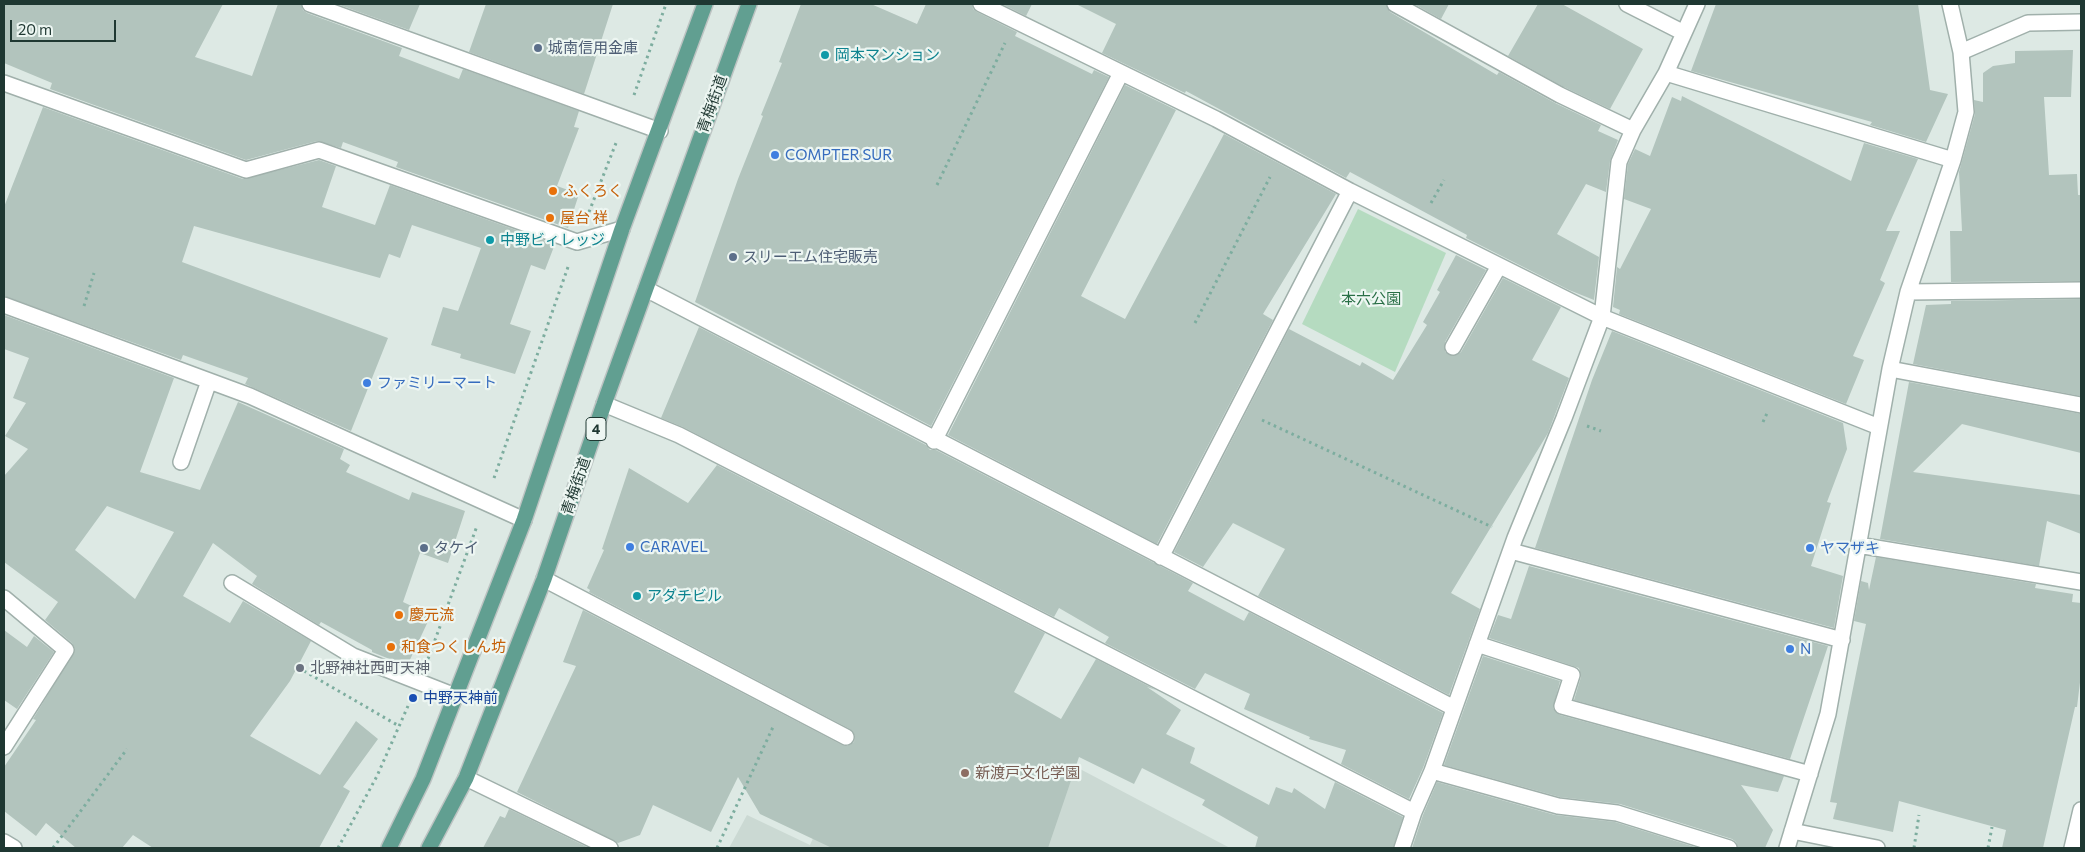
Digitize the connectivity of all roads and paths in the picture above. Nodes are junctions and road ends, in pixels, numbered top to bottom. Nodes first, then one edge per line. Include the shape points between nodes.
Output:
1 (310, 4) edge
2 (666, 4) edge
3 (705, 4) edge
4 (749, 4) edge
5 (981, 4) edge
6 (1395, 4) edge
7 (1627, 4) edge
8 (1698, 4) edge
9 (1950, 4) edge
10 (1016, 20) junction
11 (2081, 22) edge
12 (1684, 33) junction
13 (1961, 52) junction
14 (1121, 73) junction
15 (1666, 73) junction
16 (4, 83) edge
17 (625, 119) junction
18 (1633, 130) junction
19 (660, 131) junction
20 (1282, 154) junction
21 (1953, 160) junction
22 (937, 185) dead end
23 (1350, 191) junction
24 (622, 229) junction
25 (577, 242) junction
26 (1499, 266) junction
27 (94, 273) dead end
28 (646, 289) junction
29 (2081, 290) edge
30 (1908, 292) junction
31 (4, 305) edge
32 (1602, 317) junction
33 (1195, 323) dead end
34 (76, 332) junction
35 (1453, 347) dead end
36 (1890, 369) junction
37 (209, 381) junction
38 (604, 404) junction
39 (2081, 404) edge
40 (1237, 409) junction
41 (1879, 427) junction
42 (934, 440) junction
43 (181, 462) dead end
44 (486, 502) junction
45 (524, 520) junction
46 (1513, 544) junction
47 (1858, 545) junction
48 (1161, 557) junction
49 (544, 578) junction
50 (2081, 582) edge
51 (232, 583) dead end
52 (4, 598) edge
53 (1842, 640) junction
54 (1477, 644) junction
55 (304, 671) dead end
56 (418, 683) junction
57 (455, 696) junction
58 (784, 704) junction
59 (1454, 708) junction
60 (399, 726) junction
61 (846, 737) dead end
62 (4, 747) edge
63 (127, 749) dead end
64 (1432, 771) junction
65 (1810, 774) junction
66 (466, 778) junction
67 (2081, 810) edge
68 (1414, 812) junction
69 (1919, 815) dead end
70 (1992, 826) dead end
71 (1792, 831) junction
72 (4, 842) edge
73 (14, 848) edge
74 (53, 848) edge
75 (338, 848) edge
76 (389, 848) edge
77 (429, 848) edge
78 (610, 848) edge
79 (717, 848) edge
80 (1402, 848) edge
81 (1729, 848) edge
82 (1786, 848) edge
83 (1877, 848) edge
84 (1914, 848) edge
85 (1988, 848) edge
86 (2072, 848) edge

1 - 17 street
2 - 17 path
3 - 19 main road
4 - 28 main road, 青梅街道 / 4
5 - 10 street
6 - 18 street via 1560,95
7 - 12 street
8 - 12 street
9 - 13 street
10 - 14 street
10 - 22 path
11 - 13 street via 2028,23
12 - 15 street
13 - 21 street via 1966,112
14 - 20 street
14 - 42 street
15 - 18 street
15 - 21 street
16 - 25 street via 246,170 319,150
17 - 19 street
17 - 25 path
18 - 32 street via 1619,162
19 - 24 main road
20 - 23 street
20 - 33 path
21 - 30 street
23 - 26 street
23 - 40 street
24 - 25 street
24 - 45 main road
25 - 44 path
26 - 32 street
26 - 35 street
27 - 34 path
28 - 38 main road, 青梅街道 / 4
28 - 42 street
29 - 30 street
30 - 36 street
31 - 34 street
32 - 41 street
32 - 46 street
34 - 37 street
36 - 39 street
36 - 41 street
37 - 43 street
37 - 44 street via 250,396
38 - 49 main road, 青梅街道 / 4
38 - 68 street via 679,435
40 - 46 path
40 - 48 street
41 - 47 street
42 - 48 street
44 - 45 street
44 - 56 path
45 - 57 main road
46 - 53 street
46 - 54 street
47 - 50 street
47 - 53 street
48 - 59 street
49 - 58 street
49 - 66 main road, 青梅街道 / 4
51 - 56 street via 353,656
52 - 62 street via 66,650
53 - 65 street via 1828,714
54 - 59 street
54 - 65 street via 1572,675 1562,706
55 - 60 path
56 - 57 street
56 - 60 path
57 - 76 main road via 423,779
58 - 61 street
58 - 79 path
59 - 64 street
60 - 75 path via 377,776
63 - 74 path
64 - 68 street
64 - 81 street via 1558,806 1617,813
65 - 71 street
66 - 77 main road, 青梅街道 / 4
66 - 78 street
67 - 86 street
68 - 80 street
69 - 84 path
70 - 85 path
71 - 82 street
71 - 83 street
72 - 73 street

